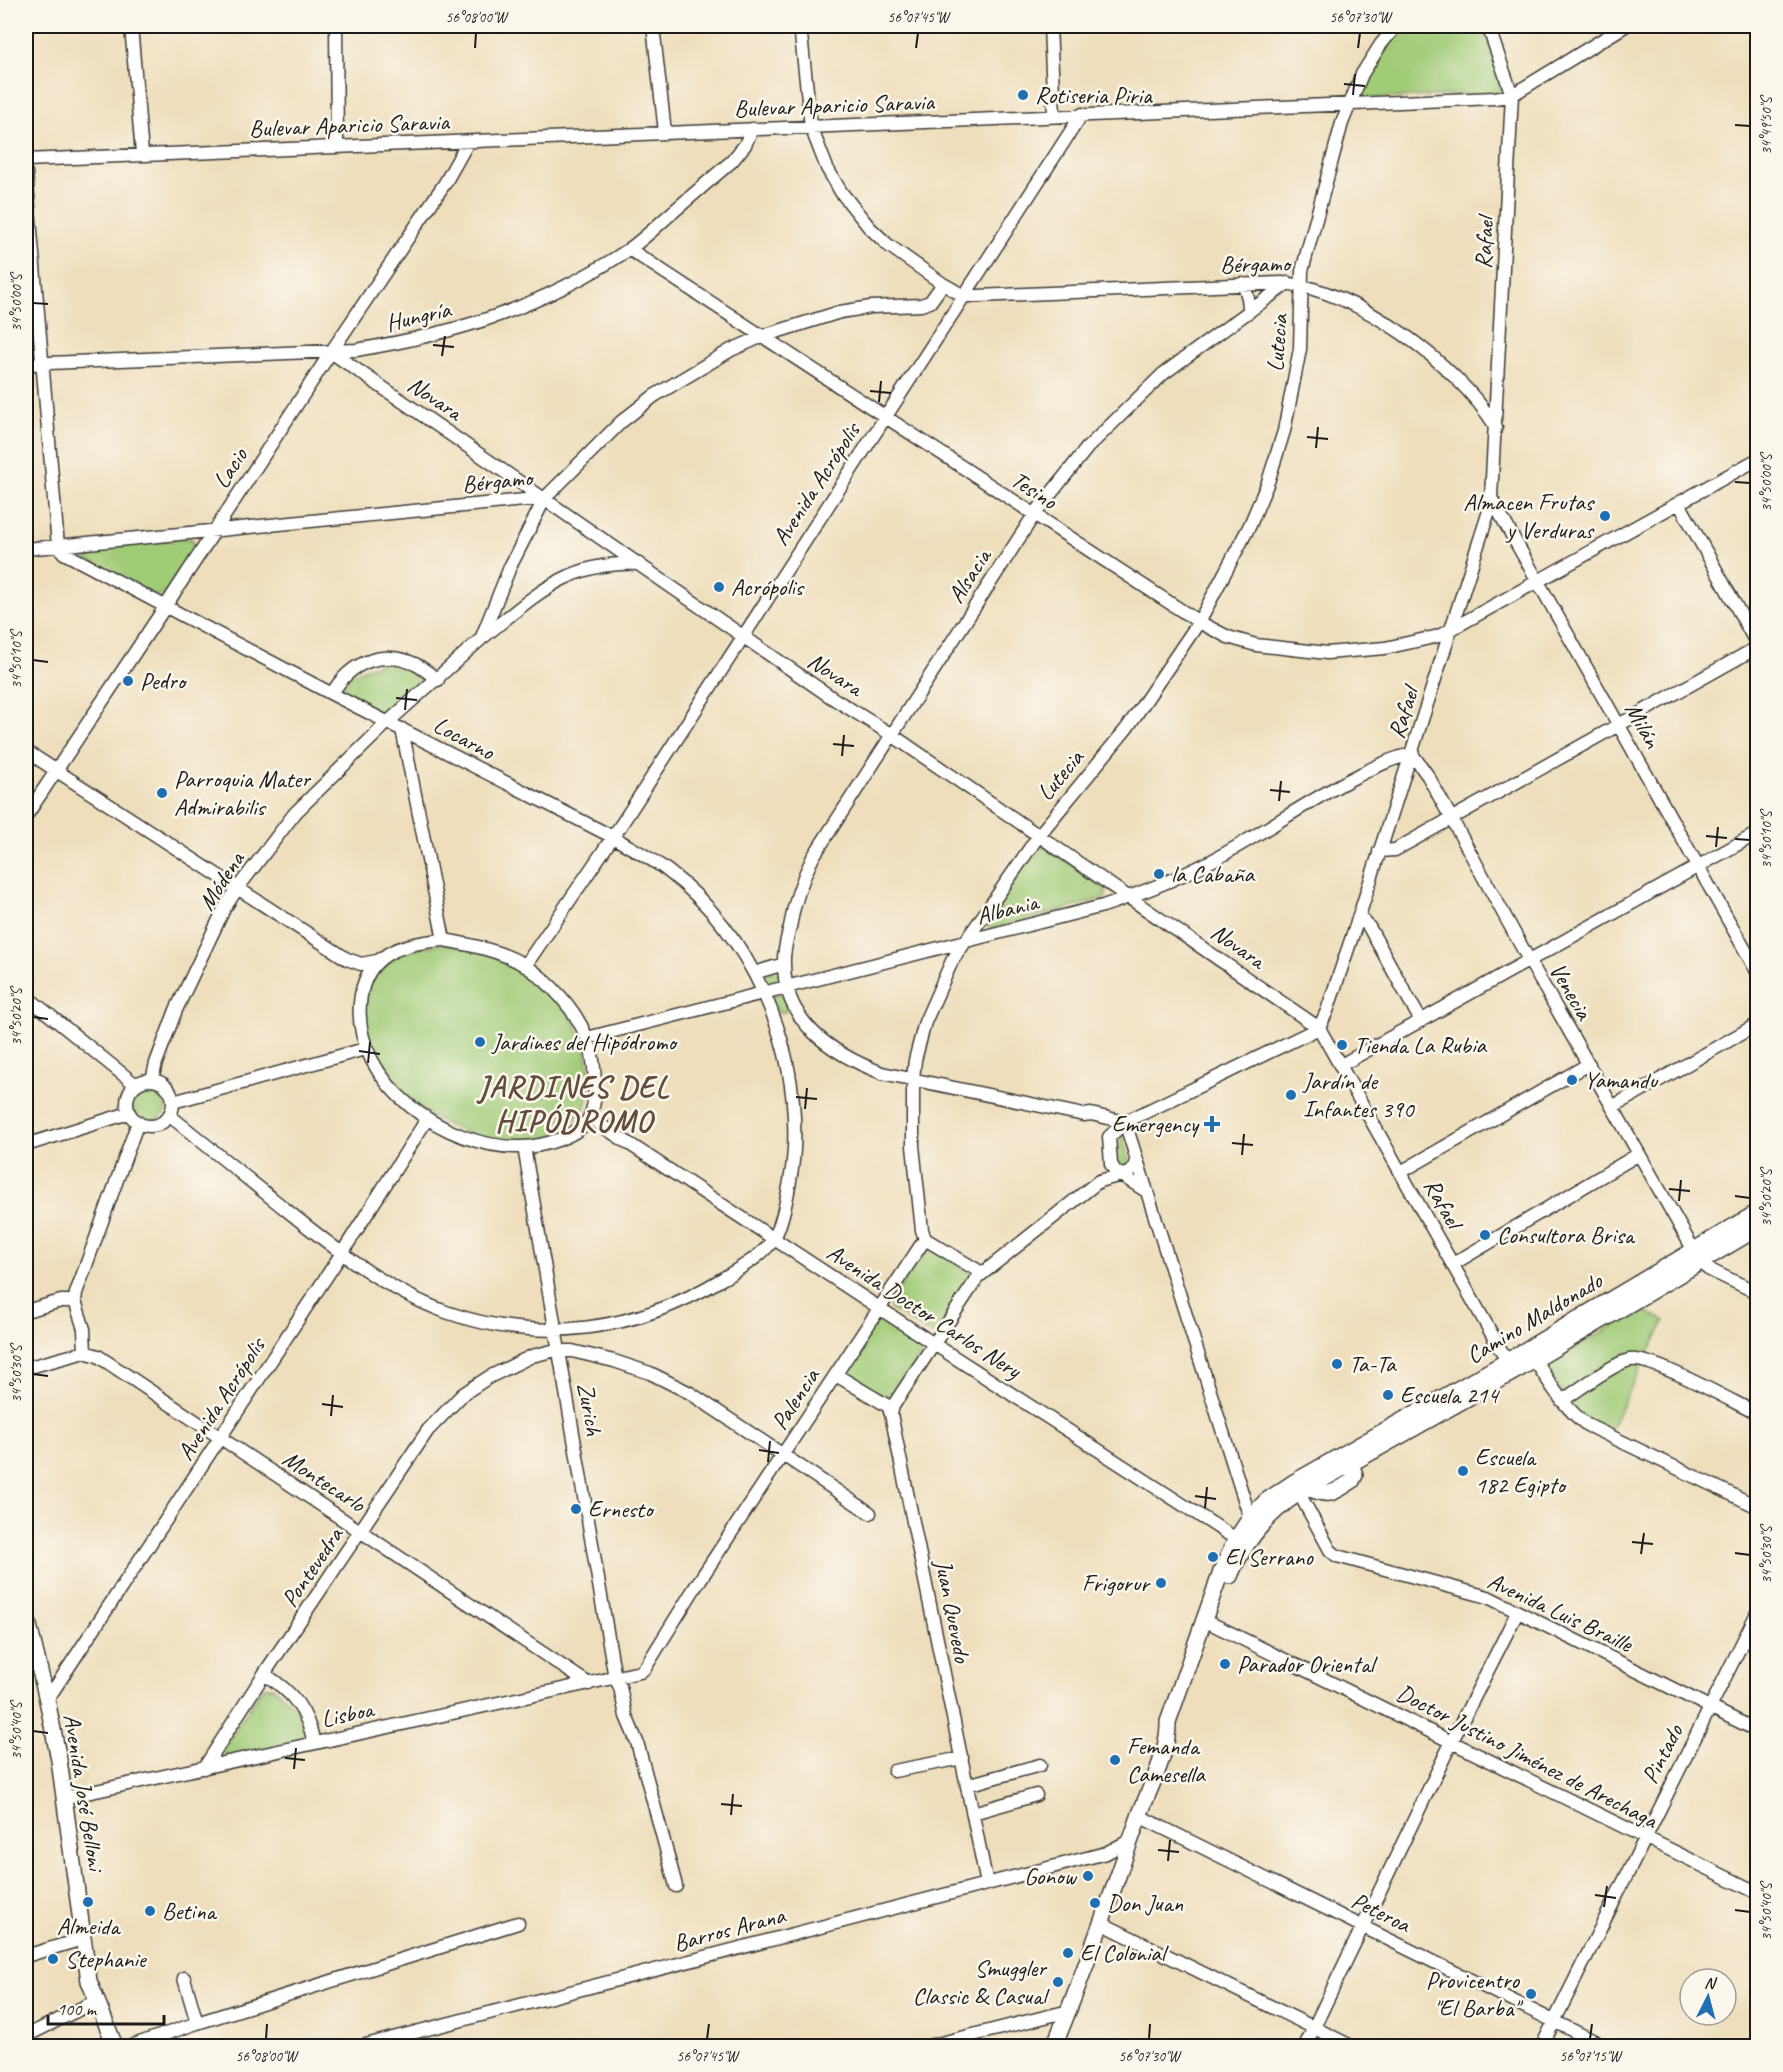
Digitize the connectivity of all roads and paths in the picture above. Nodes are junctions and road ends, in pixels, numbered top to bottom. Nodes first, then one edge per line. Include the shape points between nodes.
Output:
1 (131, 26) edge
2 (336, 26) edge
3 (653, 26) edge
4 (800, 26) edge
5 (1050, 26) edge
6 (1396, 26) edge
7 (1488, 26) edge
8 (1625, 26) edge
9 (1512, 95) junction
10 (1349, 104) junction
11 (1082, 114) junction
12 (1054, 116) junction
13 (811, 127) junction
14 (752, 129) junction
15 (665, 132) junction
16 (468, 142) junction
17 (338, 145) junction
18 (142, 154) junction
19 (26, 160) edge
20 (26, 173) edge
21 (629, 249) junction
22 (943, 284) junction
23 (1242, 284) junction
24 (1294, 284) junction
25 (964, 296) junction
26 (1249, 312) junction
27 (763, 336) junction
28 (330, 352) junction
29 (41, 363) junction
30 (26, 364) edge
31 (885, 416) junction
32 (1496, 427) junction
33 (1758, 459) edge
34 (545, 498) junction
35 (1491, 498) junction
36 (1679, 503) junction
37 (1034, 515) junction
38 (213, 531) junction
39 (58, 546) junction
40 (26, 549) edge
41 (639, 564) junction
42 (1539, 581) junction
43 (165, 607) junction
44 (1199, 622) junction
45 (1452, 630) junction
46 (743, 637) junction
47 (481, 639) junction
48 (1758, 646) edge
49 (438, 680) junction
50 (332, 694) junction
51 (388, 722) junction
52 (1618, 724) junction
53 (402, 729) junction
54 (892, 735) junction
55 (26, 751) edge
56 (1412, 754) junction
57 (55, 771) junction
58 (26, 816) edge
59 (1451, 818) junction
60 (1758, 833) edge
61 (1039, 835) junction
62 (613, 837) junction
63 (1379, 851) junction
64 (1698, 866) junction
65 (237, 889) junction
66 (1130, 897) junction
67 (1359, 916) junction
68 (444, 940) junction
69 (965, 941) junction
70 (347, 959) junction
71 (1529, 960) junction
72 (377, 961) junction
73 (784, 964) junction
74 (525, 966) junction
75 (754, 973) junction
76 (1758, 973) edge
77 (787, 987) junction
78 (764, 993) junction
79 (360, 994) junction
80 (26, 996) edge
81 (797, 1014) junction
82 (1421, 1021) junction
83 (776, 1023) junction
84 (1758, 1024) edge
85 (1319, 1028) junction
86 (587, 1038) junction
87 (365, 1049) junction
88 (1589, 1064) junction
89 (1341, 1065) junction
90 (913, 1079) junction
91 (152, 1080) junction
92 (136, 1085) junction
93 (1612, 1107) junction
94 (171, 1109) junction
95 (1084, 1115) junction
96 (134, 1118) junction
97 (590, 1118) junction
98 (428, 1119) junction
99 (1125, 1122) junction
100 (1109, 1137) junction
101 (26, 1145) edge
102 (524, 1147) junction
103 (1639, 1154) junction
104 (1109, 1156) junction
105 (1136, 1161) junction
106 (1401, 1172) junction
107 (1122, 1175) junction
108 (1099, 1181) junction
109 (1146, 1191) junction
110 (1758, 1212) edge
111 (1758, 1228) edge
112 (774, 1239) junction
113 (925, 1239) junction
114 (342, 1253) junction
115 (1697, 1255) junction
116 (1453, 1264) junction
117 (982, 1273) junction
118 (1758, 1293) edge
119 (75, 1301) junction
120 (879, 1308) junction
121 (26, 1311) edge
122 (555, 1331) junction
123 (934, 1344) junction
124 (559, 1350) junction
125 (86, 1352) junction
126 (1535, 1360) junction
127 (1507, 1361) junction
128 (26, 1368) edge
129 (836, 1375) junction
130 (1562, 1401) junction
131 (891, 1414) junction
132 (1758, 1414) edge
133 (221, 1438) junction
134 (783, 1455) junction
135 (1350, 1457) junction
136 (1304, 1491) junction
137 (1758, 1507) edge
138 (870, 1513) dead end
139 (1250, 1518) junction
140 (362, 1531) junction
141 (1236, 1539) junction
142 (1758, 1611) edge
143 (26, 1613) edge
144 (1517, 1613) junction
145 (1208, 1622) junction
146 (640, 1672) joint
147 (264, 1674) junction
148 (615, 1678) junction
149 (589, 1684) junction
150 (47, 1700) junction
151 (1710, 1707) junction
152 (1758, 1731) edge
153 (1452, 1741) junction
154 (314, 1742) junction
155 (962, 1758) junction
156 (1040, 1765) dead end
157 (204, 1768) junction
158 (894, 1771) dead end
159 (967, 1785) junction
160 (1036, 1795) dead end
161 (64, 1798) junction
162 (973, 1813) junction
163 (1139, 1816) junction
164 (1643, 1838) junction
165 (1131, 1840) junction
166 (1106, 1854) junction
167 (1121, 1870) junction
168 (987, 1884) junction
169 (676, 1886) dead end
170 (1758, 1893) edge
171 (518, 1923) dead end
172 (1101, 1923) junction
173 (1363, 1926) junction
174 (82, 1939) junction
175 (26, 1956) edge
176 (184, 1978) dead end
177 (96, 2001) junction
178 (1069, 2011) junction
179 (1554, 2021) junction
180 (197, 2023) junction
181 (1314, 2028) junction
182 (26, 2036) edge
183 (115, 2046) edge
184 (131, 2046) edge
185 (362, 2046) edge
186 (929, 2046) edge
187 (1054, 2046) edge
188 (1305, 2046) edge
189 (1351, 2046) edge
190 (1542, 2046) edge
191 (1604, 2046) edge

1 - 18 street
2 - 17 street
3 - 15 street
4 - 13 street
5 - 12 street
6 - 10 street via 1362,74
7 - 9 street, Rafael
8 - 9 street, Bulevar Aparicio Saravia
9 - 10 street, Bulevar Aparicio Saravia
9 - 32 street, Rafael
10 - 11 street, Bulevar Aparicio Saravia
10 - 24 street
11 - 12 street, Bulevar Aparicio Saravia
11 - 25 street, Avenida Acrópolis
12 - 13 street, Bulevar Aparicio Saravia
13 - 14 street, Bulevar Aparicio Saravia
13 - 22 street via 836,184 869,226 888,245
14 - 15 street, Bulevar Aparicio Saravia
14 - 21 street, Hungría via 732,161
15 - 16 street, Bulevar Aparicio Saravia
16 - 17 street, Bulevar Aparicio Saravia
16 - 28 street, Lacio via 445,183
17 - 18 street, Bulevar Aparicio Saravia
18 - 19 street, Bulevar Aparicio Saravia
20 - 29 street
21 - 27 street, Tesino
21 - 28 street, Hungría via 570,284 495,318 409,341
22 - 25 street
22 - 27 street, Bérgamo via 930,302 921,305 840,312
23 - 24 street, Bérgamo
23 - 25 street, Bérgamo
23 - 26 street
24 - 26 street, Alsacia
24 - 32 street, Bérgamo via 1353,305 1411,340 1452,374
24 - 44 street, Lutecia via 1302,303 1299,357 1277,458 1250,525
25 - 31 street, Avenida Acrópolis
26 - 37 street, Alsacia via 1163,374 1087,448
27 - 31 street, Tesino
27 - 34 street, Bérgamo via 731,350 654,396 621,422
28 - 29 street, Hungría
28 - 34 street, Novara
28 - 38 street, Lacio
29 - 30 street, Hungría
29 - 39 street
31 - 37 street, Tesino
31 - 46 street, Avenida Acrópolis
32 - 35 street, Rafael
33 - 36 street, Tesino
34 - 38 street, Bérgamo
34 - 41 street, Novara
34 - 47 street, Módena via 510,567
35 - 42 street, Milán
35 - 45 street, Rafael
36 - 42 street, Tesino
36 - 48 street
37 - 44 street, Tesino
37 - 54 street, Alsacia
38 - 39 street, Bérgamo
38 - 43 street, Lacio
39 - 40 street, Bérgamo
39 - 43 street, Locarno via 64,553
41 - 46 street, Novara
41 - 47 street, Módena via 592,567 567,576
42 - 45 street, Tesino
42 - 52 street, Milán
43 - 50 street, Locarno
43 - 57 street, Lacio
44 - 45 street, Tesino via 1228,637 1256,645 1326,653 1385,648
44 - 61 street, Lutecia via 1127,728
45 - 56 street, Rafael
46 - 54 street, Novara
46 - 62 street, Avenida Acrópolis
47 - 49 street, Módena
48 - 52 street
49 - 50 street via 407,661 377,658 351,671
49 - 51 street, Módena
50 - 51 street, Locarno
51 - 53 street, Locarno
51 - 65 street, Módena via 295,813
52 - 59 street
52 - 64 street, Milán
53 - 62 street, Locarno
53 - 68 street
54 - 61 street, Novara
54 - 73 street, Alsacia via 807,869 792,917
55 - 57 street
56 - 59 street, Venecia
56 - 63 street, Rafael
56 - 66 street, Albania via 1389,759 1330,789 1225,854
57 - 58 street, Lacio
57 - 65 street
59 - 63 street via 1395,850
59 - 71 street, Venecia
60 - 64 street
61 - 66 street, Novara
61 - 69 street, Lutecia
62 - 74 street, Avenida Acrópolis
62 - 75 street, Locarno via 694,893 734,939
63 - 67 street, Rafael
64 - 71 street
64 - 76 street, Milán
65 - 70 street
65 - 91 street, Módena via 176,1010
66 - 69 street, Albania
66 - 85 street, Novara
67 - 82 street via 1369,927
67 - 85 street, Rafael
68 - 72 street via 402,947
68 - 74 street via 485,949
69 - 77 street, Albania
69 - 90 street, Lutecia via 925,1022
70 - 72 street via 361,964
70 - 79 street via 355,969
71 - 82 street
71 - 88 street, Venecia
72 - 79 street
73 - 75 street
73 - 77 street, Alsacia
74 - 86 street via 560,996
75 - 78 street, Locarno
77 - 78 street, Albania
77 - 81 street, Alsacia
78 - 83 street
78 - 86 street, Albania
79 - 87 street
80 - 92 street
81 - 83 street
81 - 90 street via 818,1038 858,1064
82 - 89 street
83 - 112 street via 790,1075 795,1128 786,1201
84 - 93 street
85 - 89 street, Rafael
85 - 99 street
86 - 97 street via 595,1081
87 - 94 street
87 - 98 street via 395,1092
88 - 93 street, Venecia
88 - 106 street
89 - 106 street, Rafael
90 - 95 street
90 - 113 street, Lutecia via 913,1146
91 - 92 street
91 - 94 street via 166,1087
92 - 96 street via 127,1098
93 - 103 street, Venecia
94 - 96 street via 166,1120 155,1125 143,1125
94 - 114 street
95 - 99 street
95 - 100 street via 1101,1125
96 - 101 street
96 - 119 street
97 - 102 street via 566,1137
97 - 112 street, Avenida Doctor Carlos Nery
98 - 102 street via 478,1143
98 - 114 street, Avenida Acrópolis
99 - 100 street
99 - 105 street
100 - 104 street
102 - 122 street, Zurich
103 - 115 street, Venecia
103 - 116 street
104 - 107 street
104 - 108 street
105 - 107 street via 1129,1173
105 - 109 street
106 - 116 street, Rafael
107 - 108 street
107 - 109 street
108 - 117 street
109 - 139 street
110 - 115 main road, Camino Maldonado
111 - 115 main road, Camino Maldonado
112 - 120 street, Avenida Doctor Carlos Nery
112 - 122 street via 750,1262 669,1307 610,1324
113 - 117 street
113 - 120 street, Palencia
114 - 122 street via 401,1291 448,1312 509,1327
114 - 133 street, Avenida Acrópolis
115 - 118 street via 1708,1269
115 - 126 main road, Camino Maldonado
115 - 127 main road, Camino Maldonado
116 - 127 street, Rafael
117 - 123 street
119 - 121 street
119 - 125 street
120 - 123 street, Avenida Doctor Carlos Nery
120 - 129 street, Palencia
122 - 124 street, Zurich
123 - 131 street
123 - 141 street, Avenida Doctor Carlos Nery
124 - 134 street via 650,1373 690,1393
124 - 140 street, Pontevedra via 532,1356 463,1394 428,1430
124 - 148 street, Zurich
125 - 128 street
125 - 133 street, Montecarlo via 98,1356
126 - 130 street
126 - 135 main road, Camino Maldonado
127 - 135 main road, Camino Maldonado
129 - 131 street via 888,1406
129 - 134 street, Palencia
130 - 132 street via 1622,1362 1639,1360
130 - 137 street via 1579,1419 1603,1434
131 - 155 street, Juan Quevedo
133 - 140 street, Montecarlo
133 - 150 street, Avenida Acrópolis
134 - 138 street
134 - 146 street, Palencia
135 - 136 main road via 1354,1478 1344,1486 1324,1494
135 - 139 main road, Camino Maldonado via 1280,1490
136 - 144 street, Avenida Luis Braille via 1330,1550 1337,1556 1488,1597
136 - 145 main road, Camino Maldonado via 1274,1511 1253,1533
139 - 141 main road, Camino Maldonado
140 - 147 street, Pontevedra
140 - 149 street, Montecarlo
141 - 145 main road, Camino Maldonado via 1222,1569
142 - 151 street, Pintado
143 - 150 main road, Avenida José Belloni
144 - 151 street, Avenida Luis Braille
144 - 153 street
145 - 153 street, Doctor Justino Jiménez de Arechaga
145 - 163 main road, Camino Maldonado via 1168,1722 1168,1734
146 - 148 street, Lisboa
147 - 154 street via 291,1693 301,1707
147 - 157 street, Pontevedra
148 - 149 street, Lisboa
148 - 169 street, Zurich via 637,1742
149 - 154 street, Lisboa
150 - 161 main road, Avenida José Belloni
151 - 152 street, Avenida Luis Braille
151 - 164 street, Pintado
153 - 164 street, Doctor Justino Jiménez de Arechaga
153 - 173 street
154 - 157 street, Lisboa
155 - 158 street
155 - 159 street, Juan Quevedo
156 - 159 street
157 - 161 street, Lisboa
159 - 162 street, Juan Quevedo
160 - 162 street
161 - 174 main road, Avenida José Belloni
162 - 168 street, Juan Quevedo
163 - 165 main road, Camino Maldonado
163 - 173 street, Peteroa
164 - 170 street, Doctor Justino Jiménez de Arechaga
164 - 179 street, Pintado
165 - 166 street, Barros Arana
165 - 167 main road, Camino Maldonado
166 - 167 street via 1117,1860
166 - 168 street, Barros Arana
167 - 172 main road, Camino Maldonado
168 - 185 street, Barros Arana
171 - 180 street
172 - 178 main road, Camino Maldonado
172 - 181 street
173 - 179 street, Peteroa
173 - 181 street
174 - 175 street
174 - 177 main road, Avenida José Belloni
176 - 180 street
177 - 182 street
177 - 183 main road, Avenida José Belloni
178 - 186 street
178 - 187 main road, Camino Maldonado
179 - 190 street, Pintado
179 - 191 street, Peteroa
180 - 184 street
181 - 188 street
181 - 189 street

